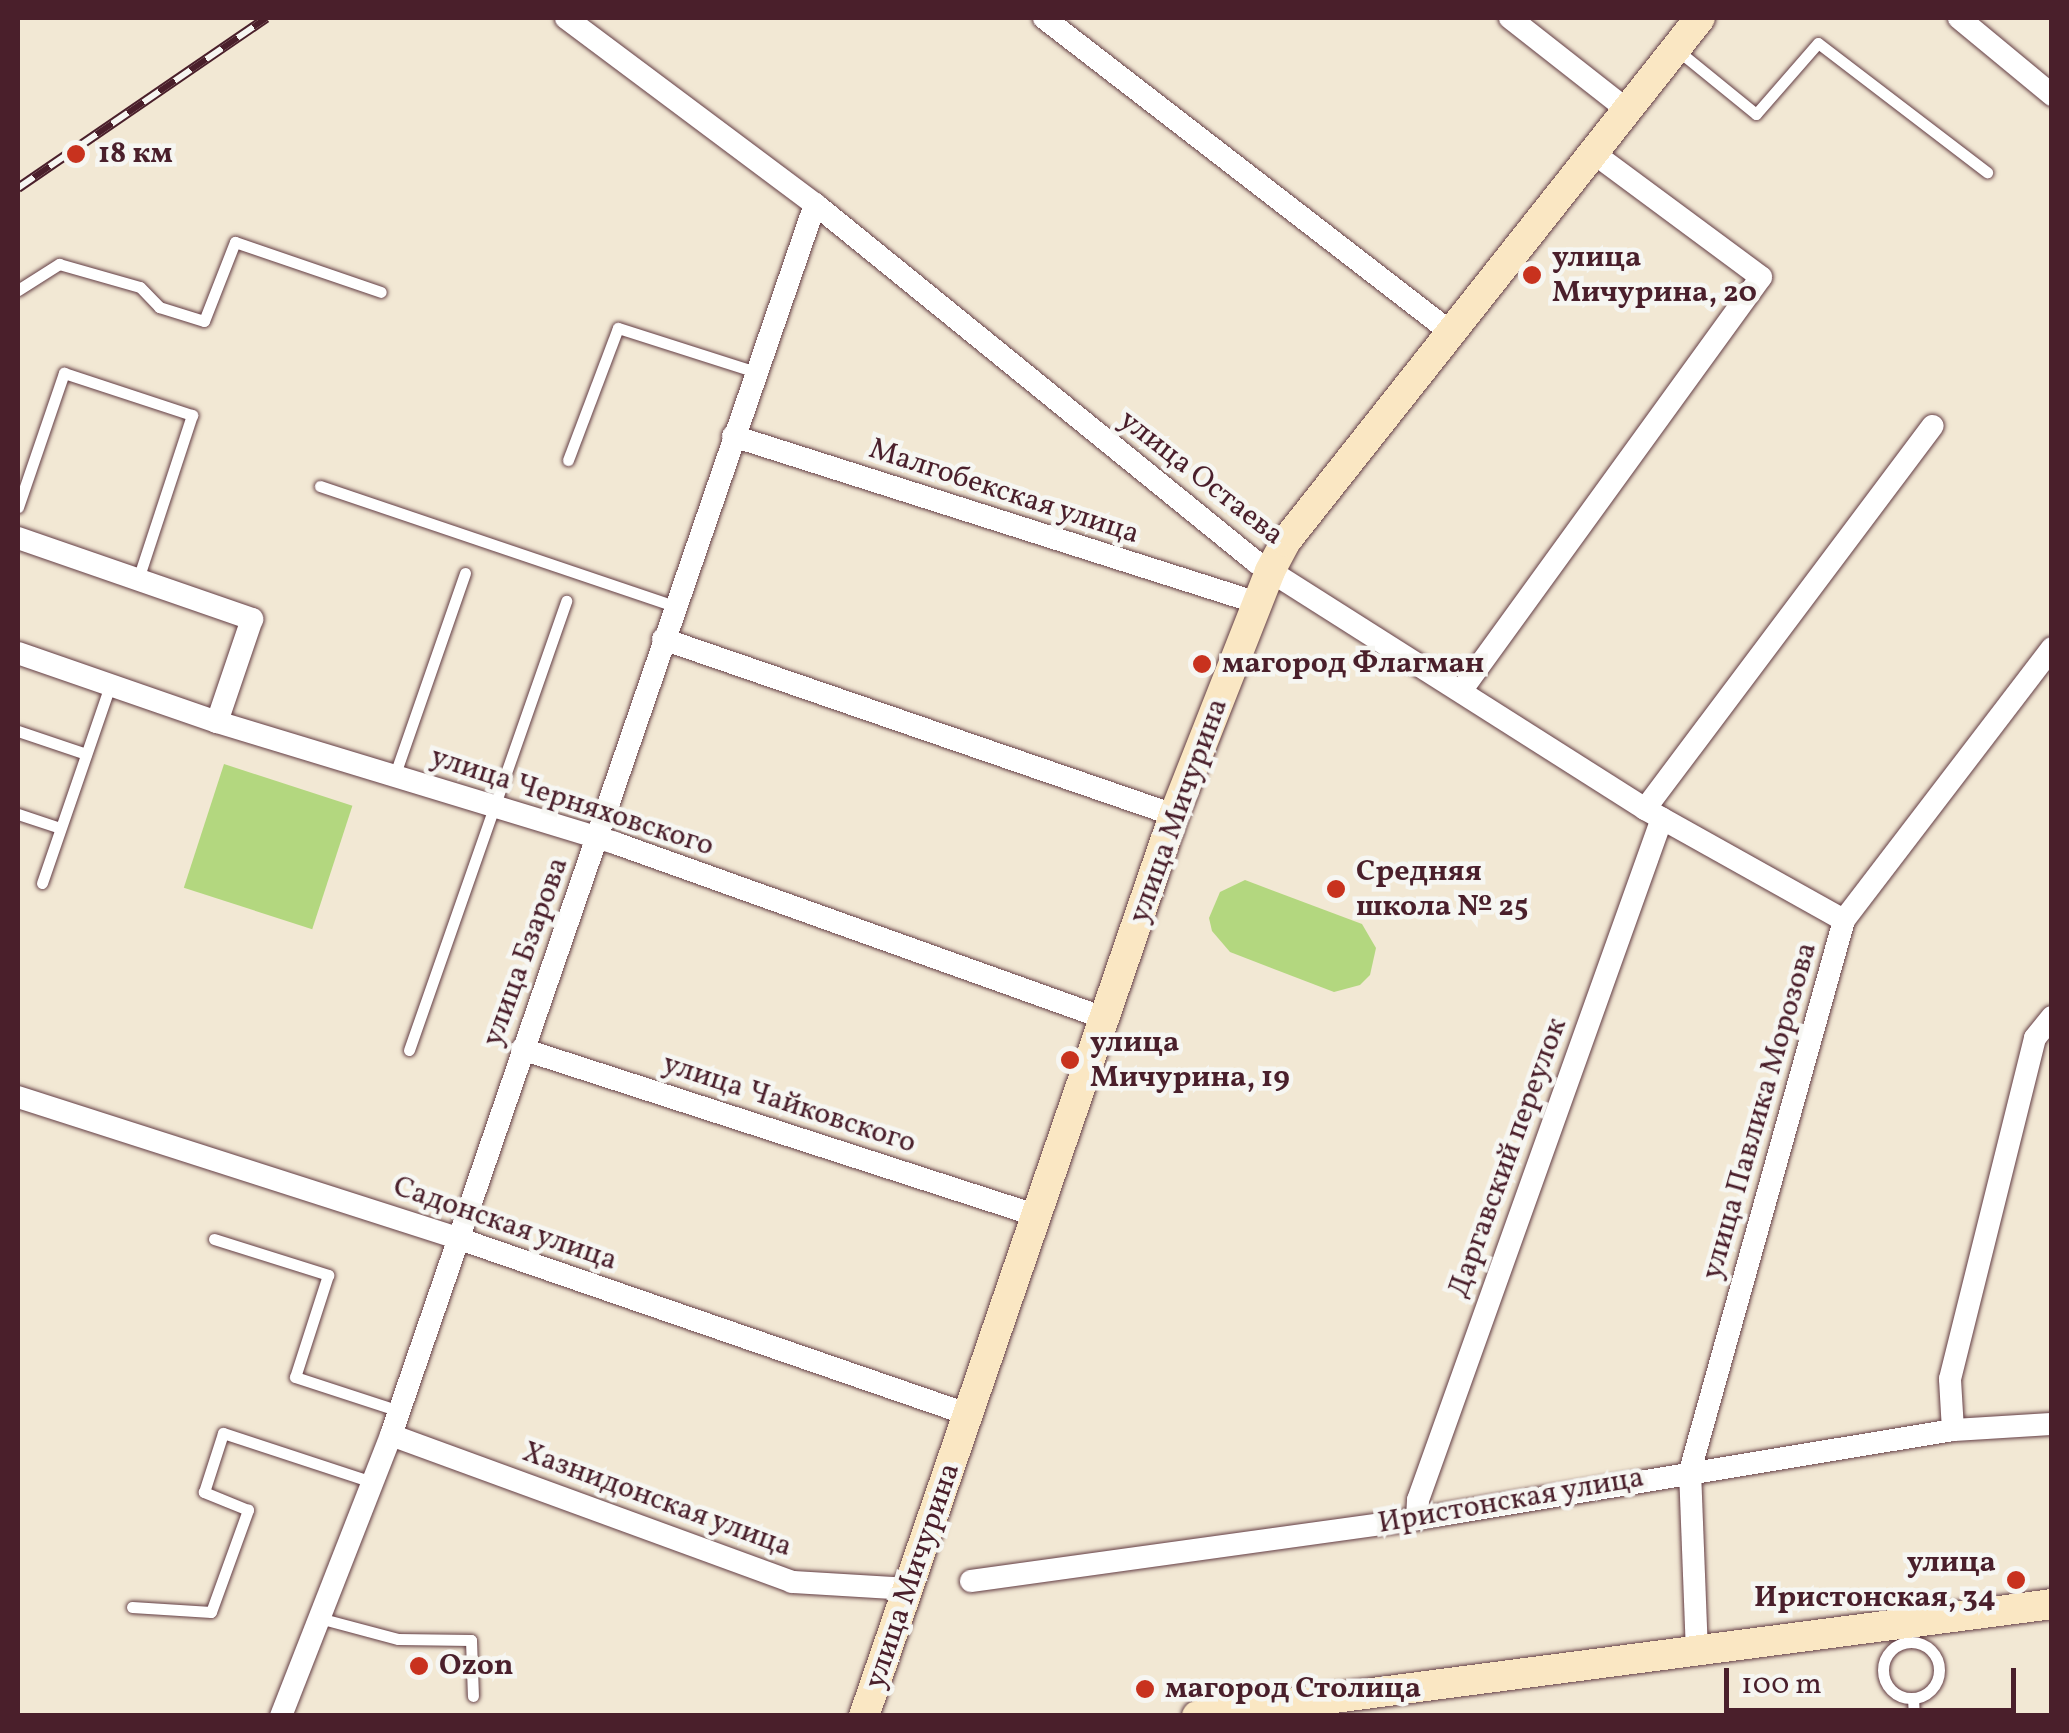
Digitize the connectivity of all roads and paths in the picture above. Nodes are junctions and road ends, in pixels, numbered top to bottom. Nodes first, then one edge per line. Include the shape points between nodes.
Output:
1 (566, 18) edge
2 (1044, 18) edge
3 (1510, 18) edge
4 (1700, 18) edge
5 (1960, 18) edge
6 (1676, 48) junction
7 (2052, 96) edge
8 (1630, 112) junction
9 (1596, 155) junction
10 (1987, 172) dead end
11 (815, 204) junction
12 (18, 290) edge
13 (381, 292) dead end
14 (1453, 334) junction
15 (756, 372) junction
16 (1933, 426) dead end
17 (733, 436) junction
18 (568, 460) dead end
19 (320, 486) dead end
20 (18, 507) edge
21 (18, 538) edge
22 (1270, 571) junction
23 (465, 573) dead end
24 (138, 579) junction
25 (566, 600) dead end
26 (1258, 603) junction
27 (674, 606) junction
28 (663, 639) junction
29 (2052, 648) edge
30 (18, 653) edge
31 (110, 685) junction
32 (1461, 691) junction
33 (217, 722) junction
34 (18, 731) edge
35 (86, 754) junction
36 (394, 777) junction
37 (491, 808) junction
38 (1654, 813) junction
39 (18, 814) edge
40 (1174, 815) junction
41 (60, 828) junction
42 (598, 841) junction
43 (42, 883) dead end
44 (1844, 920) junction
45 (2052, 1017) edge
46 (1104, 1018) junction
47 (522, 1049) junction
48 (409, 1050) dead end
49 (18, 1097) edge
50 (1038, 1216) junction
51 (458, 1238) junction
52 (214, 1239) dead end
53 (399, 1411) junction
54 (970, 1415) junction
55 (2052, 1424) edge
56 (1953, 1430) junction
57 (391, 1435) junction
58 (1690, 1472) junction
59 (372, 1482) junction
60 (1417, 1519) junction
61 (971, 1581) dead end
62 (910, 1588) junction
63 (2052, 1604) edge
64 (132, 1607) dead end
65 (319, 1618) junction
66 (1904, 1633) junction
67 (1698, 1654) junction
68 (473, 1696) dead end
69 (1913, 1698) junction
70 (281, 1716) edge
71 (864, 1716) edge
72 (1197, 1716) edge
73 (1914, 1716) edge

1 - 11 street, улица Остаева
2 - 14 street
3 - 8 street
4 - 6 street, улица Мичурина
5 - 7 street
6 - 8 street, улица Мичурина
6 - 10 lane via 1756,114 1818,42
8 - 9 street, улица Мичурина
9 - 14 street, улица Мичурина
9 - 32 street via 1761,278
11 - 15 street, улица Бзарова
11 - 22 street, улица Остаева
12 - 13 lane via 58,264 140,288 159,307 204,320 235,242
14 - 22 street, улица Мичурина via 1286,541
15 - 17 street, улица Бзарова
15 - 18 lane via 618,328
16 - 38 street, Даргавский переулок
17 - 26 street, Малгобекская улица
17 - 27 street, улица Бзарова
19 - 27 lane
20 - 24 lane via 64,373 192,415
21 - 24 street
22 - 26 street, улица Мичурина
22 - 32 street, улица Остаева
23 - 36 lane
24 - 33 street via 252,619
25 - 37 lane
26 - 40 street, улица Мичурина
27 - 28 street, улица Бзарова
28 - 40 street
28 - 42 street, улица Бзарова
29 - 44 street, улица Павлика Морозова
30 - 31 street, улица Черняховского
31 - 33 street, улица Черняховского
31 - 35 lane
32 - 38 street, улица Остаева
33 - 36 street, улица Черняховского
34 - 35 lane
35 - 41 lane
36 - 37 street, улица Черняховского
37 - 42 street, улица Черняховского
37 - 48 lane
38 - 44 street, улица Остаева
38 - 60 street, Даргавский переулок via 1418,1500
39 - 41 lane
40 - 46 street, улица Мичурина
41 - 43 lane
42 - 46 street, улица Черняховского
42 - 47 street, улица Бзарова
44 - 58 street, улица Павлика Морозова
45 - 56 street via 2035,1038 1950,1379
46 - 50 street, улица Мичурина
47 - 50 street, улица Чайковского
47 - 51 street, улица Бзарова
49 - 51 street, Садонская улица
50 - 54 street, улица Мичурина
51 - 53 street, улица Бзарова
51 - 54 street, Садонская улица
52 - 53 lane via 328,1275 295,1377
53 - 57 street, улица Бзарова
54 - 62 street, улица Мичурина
55 - 56 street, Иристонская улица
56 - 58 street, Иристонская улица
57 - 59 street, улица Бзарова
57 - 62 street, Хазнидонская улица via 792,1582
58 - 60 street, Иристонская улица
58 - 67 street, улица Павлика Морозова
59 - 64 lane via 223,1433 204,1492 248,1510 211,1612
59 - 65 street, улица Бзарова
60 - 61 street, Иристонская улица
62 - 71 street, улица Мичурина
63 - 66 street
65 - 68 lane via 398,1639 471,1640
65 - 70 street, улица Бзарова
66 - 67 street
66 - 69 lane via 1883,1672 1896,1694
66 - 69 lane via 1929,1649 1938,1665 1935,1683
67 - 72 street
69 - 73 lane

